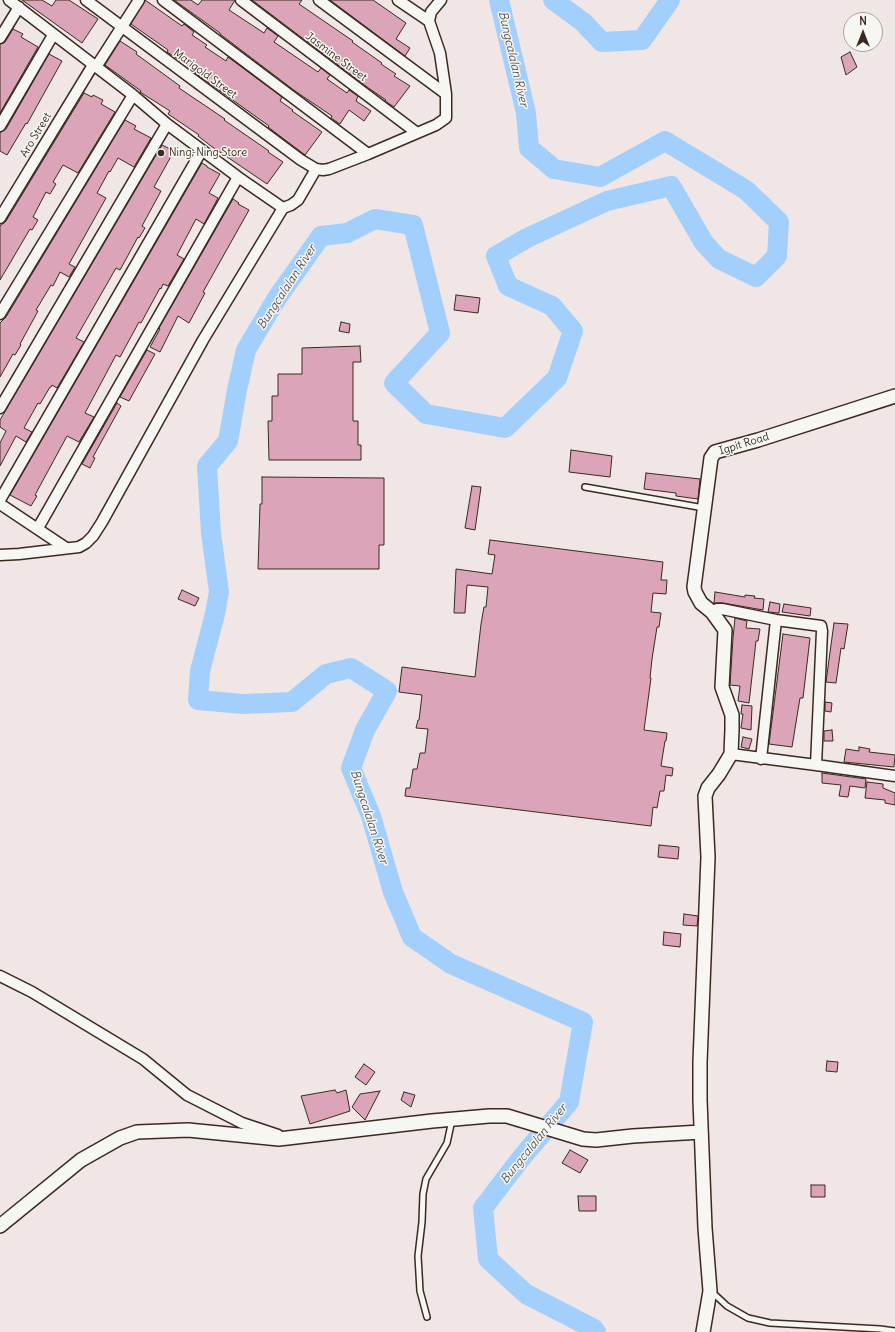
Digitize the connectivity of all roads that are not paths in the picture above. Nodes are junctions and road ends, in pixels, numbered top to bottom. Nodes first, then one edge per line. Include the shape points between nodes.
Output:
1 (9, 0) edge
2 (86, 0) edge
3 (138, 0) edge
4 (163, 0) edge
5 (241, 0) edge
6 (319, 0) edge
7 (398, 0) edge
8 (441, 0) edge
9 (18, 7) junction
10 (429, 21) junction
11 (121, 27) junction
12 (54, 35) junction
13 (0, 38) edge
14 (95, 66) junction
15 (446, 94) junction
16 (133, 95) junction
17 (167, 124) junction
18 (0, 126) edge
19 (417, 133) junction
20 (202, 150) junction
21 (368, 154) junction
22 (313, 168) junction
23 (238, 177) junction
24 (283, 208) junction
25 (0, 218) edge
26 (0, 314) edge
27 (895, 396) edge
28 (0, 408) edge
29 (585, 487) dead end
30 (0, 500) edge
31 (0, 504) edge
32 (704, 508) junction
33 (38, 528) junction
34 (66, 548) junction
35 (0, 555) edge
36 (712, 612) junction
37 (776, 620) junction
38 (731, 754) junction
39 (761, 759) junction
40 (816, 765) junction
41 (895, 776) edge
42 (0, 976) edge
43 (452, 1119) junction
44 (701, 1132) junction
45 (286, 1138) junction
46 (0, 1226) edge
47 (710, 1291) junction
48 (427, 1316) dead end
49 (895, 1331) edge
50 (702, 1332) edge

1 - 9 street
2 - 11 street, Marigold Street
3 - 11 street, Aro Street
4 - 21 street
5 - 19 street, Jasmine Street
6 - 15 street
7 - 10 street
8 - 10 street via 431,12
9 - 12 street
9 - 13 street
10 - 15 street via 440,53
11 - 14 street, Aro Street
11 - 22 street, Marigold Street
12 - 14 street
12 - 18 street
14 - 16 street
14 - 25 street, Aro Street
15 - 19 street via 446,118
16 - 17 street
16 - 26 street
17 - 20 street
17 - 28 street
19 - 21 street
20 - 23 street
20 - 30 street
21 - 22 street via 329,169
22 - 24 street via 298,200 292,206
23 - 24 street
23 - 33 street
24 - 34 street via 203,340 102,522 86,543 79,547
27 - 32 street, Igpit Road via 715,452 711,458
29 - 32 lane
31 - 33 street
32 - 36 street, Igpit Road via 694,586 701,603
33 - 34 street
34 - 35 street
36 - 37 street via 722,609
36 - 38 street via 725,630 722,687 732,715
37 - 39 street
37 - 40 street via 821,626
38 - 39 street
38 - 44 street via 708,788 706,796 708,857 700,1062
39 - 40 street
40 - 41 street
42 - 45 street via 32,992 143,1059 187,1095 242,1123
43 - 44 street via 507,1116 583,1139
43 - 45 street
43 - 48 lane via 447,1143 426,1179 423,1194 418,1256 420,1291
44 - 47 street
45 - 46 street via 188,1130 137,1132 120,1138 81,1160
47 - 49 lane via 727,1306 748,1318 770,1323
47 - 50 street

